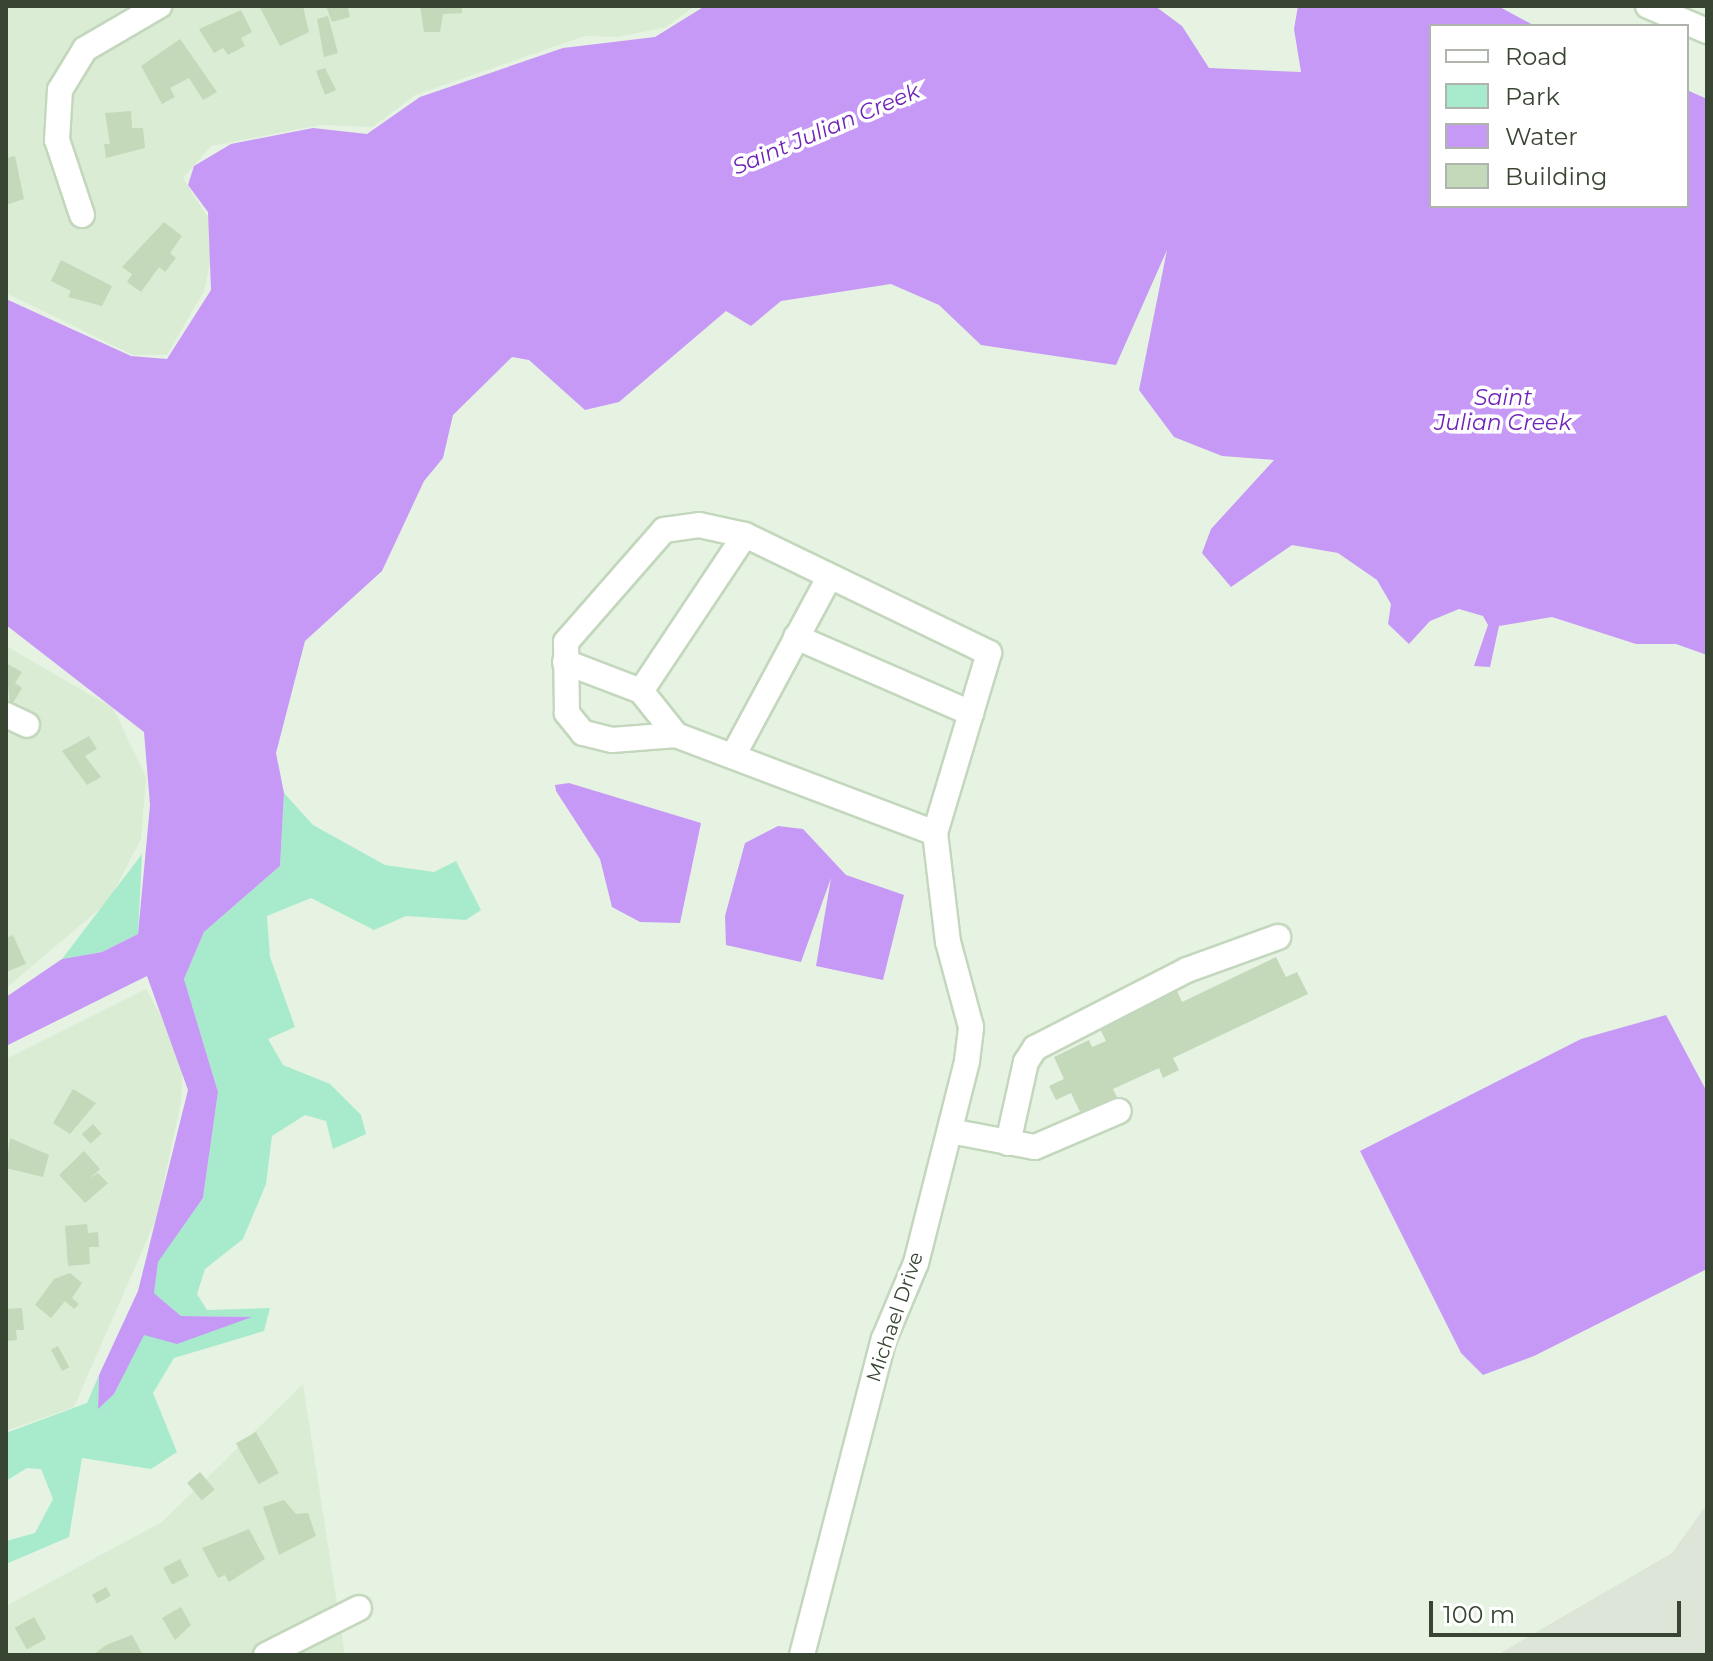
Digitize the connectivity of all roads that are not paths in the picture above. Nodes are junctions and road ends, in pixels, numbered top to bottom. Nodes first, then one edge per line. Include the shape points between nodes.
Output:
1 (159, 6) edge
2 (1648, 6) edge
3 (1707, 31) edge
4 (82, 215) dead end
5 (745, 535) junction
6 (830, 576) junction
7 (796, 637) junction
8 (565, 662) junction
9 (641, 691) junction
10 (971, 713) junction
11 (676, 735) junction
12 (733, 756) junction
13 (935, 833) junction
14 (1278, 937) dead end
15 (1119, 1111) dead end
16 (950, 1131) junction
17 (1008, 1143) junction
18 (359, 1608) dead end
19 (266, 1655) edge
20 (802, 1655) edge

1 - 4 street via 85,49 60,90 57,140
2 - 3 street
5 - 6 street
5 - 8 street via 699,525 664,530 566,642
5 - 9 street
6 - 7 street
6 - 10 street via 989,653
7 - 10 street
7 - 12 street
8 - 9 street
8 - 11 street via 567,713 583,733 612,740
9 - 11 street
10 - 13 street
11 - 12 street
12 - 13 street
13 - 16 street, Michael Drive via 948,942 962,978 971,1027
14 - 17 street via 1187,970 1035,1048 1026,1062
15 - 17 street via 1058,1141 1035,1147
16 - 17 street
16 - 20 street, Michael Drive via 916,1263 884,1339
18 - 19 street

